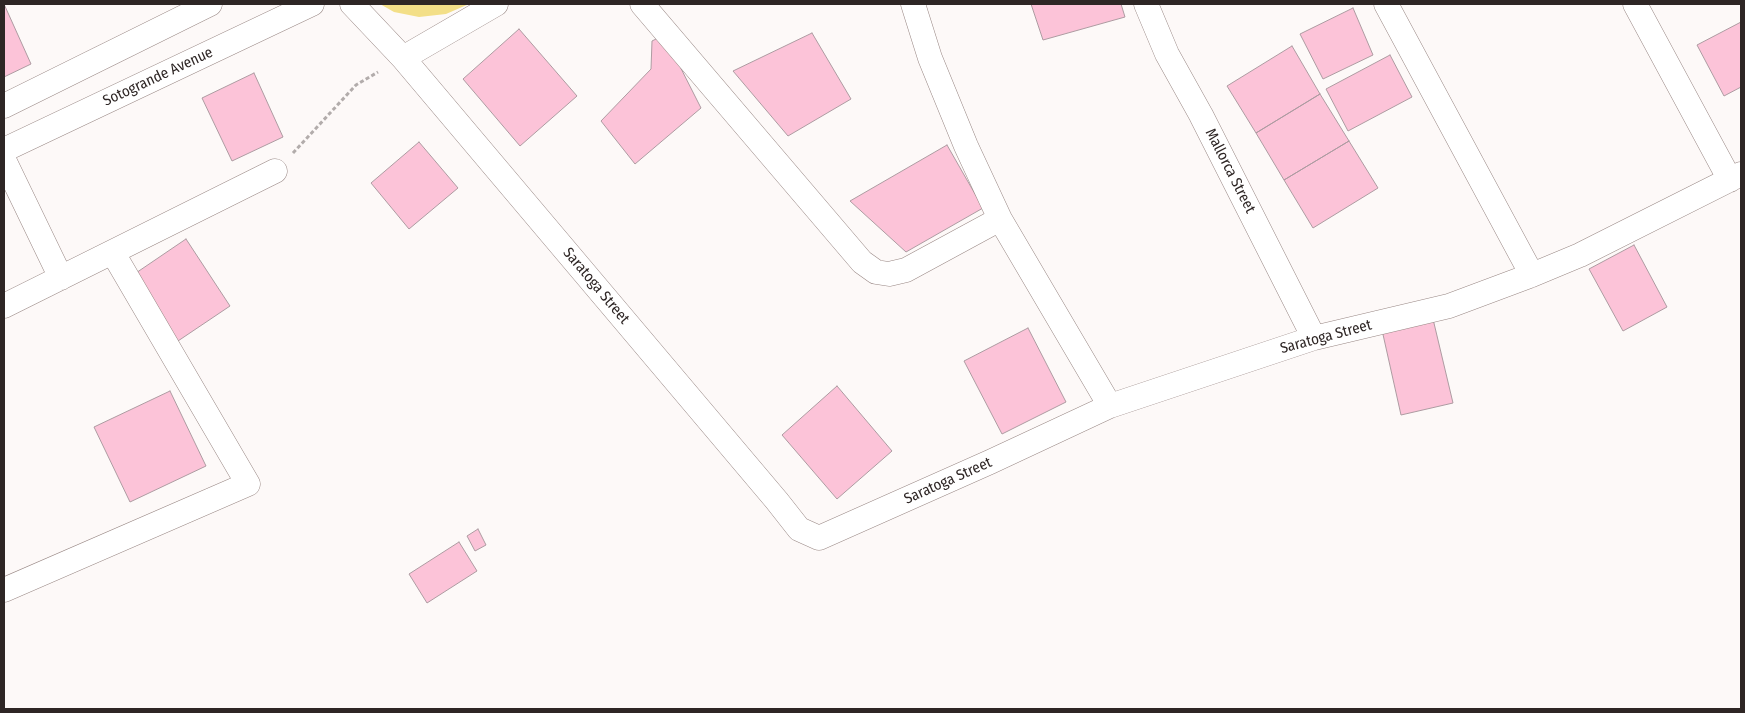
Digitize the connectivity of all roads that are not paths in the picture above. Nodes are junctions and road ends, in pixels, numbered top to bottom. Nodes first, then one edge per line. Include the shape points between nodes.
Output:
1 (210, 4) edge
2 (312, 4) edge
3 (352, 4) edge
4 (496, 4) edge
5 (642, 4) edge
6 (913, 4) edge
7 (1146, 4) edge
8 (1386, 4) edge
9 (1635, 4) edge
10 (403, 58) junction
11 (4, 106) edge
12 (4, 150) edge
13 (4, 160) edge
14 (275, 171) road end
15 (1736, 177) edge
16 (1000, 219) junction
17 (114, 253) junction
18 (1532, 275) junction
19 (60, 278) junction
20 (4, 306) edge
21 (1314, 338) junction
22 (1110, 406) junction
23 (4, 590) edge

1 - 11 street
2 - 12 street, Sotogrande Avenue
3 - 10 street, Saratoga Street
4 - 10 street
5 - 16 street via 862,262 876,272 889,274 906,270
6 - 16 street via 930,58
7 - 21 street, Mallorca Street via 1167,54
8 - 18 street
9 - 15 street
10 - 22 street, Saratoga Street via 799,529 819,538
13 - 19 street
14 - 17 street
15 - 18 street, Saratoga Street via 1580,255
16 - 22 street
17 - 19 street
17 - 23 street via 248,484
18 - 21 street, Saratoga Street via 1449,306
19 - 20 street
21 - 22 street, Saratoga Street

